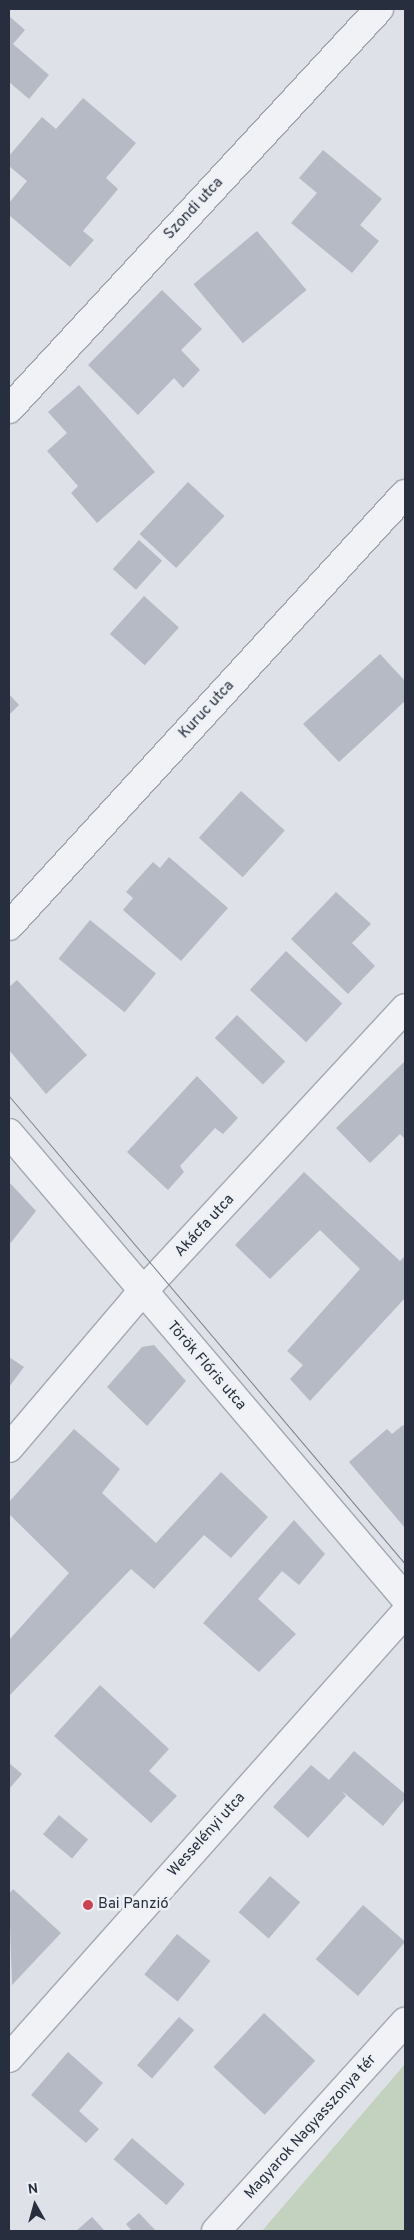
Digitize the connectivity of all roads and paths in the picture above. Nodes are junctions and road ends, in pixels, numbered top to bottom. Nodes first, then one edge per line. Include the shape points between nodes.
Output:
1 (379, 9) edge
2 (9, 408) edge
3 (405, 494) edge
4 (9, 926) edge
5 (405, 1008) edge
6 (9, 1133) edge
7 (143, 1292) junction
8 (9, 1448) edge
9 (405, 1598) edge
10 (405, 1613) edge
11 (405, 2022) edge
12 (9, 2058) edge
13 (216, 2231) edge

1 - 2 street, Szondi utca
3 - 4 street, Kuruc utca
5 - 7 street, Akácfa utca
6 - 7 street, Török Flóris utca
7 - 8 street, Akácfa utca
7 - 9 street, Török Flóris utca
10 - 12 street, Wesselényi utca
11 - 13 street, Magyarok Nagyasszonya tér

